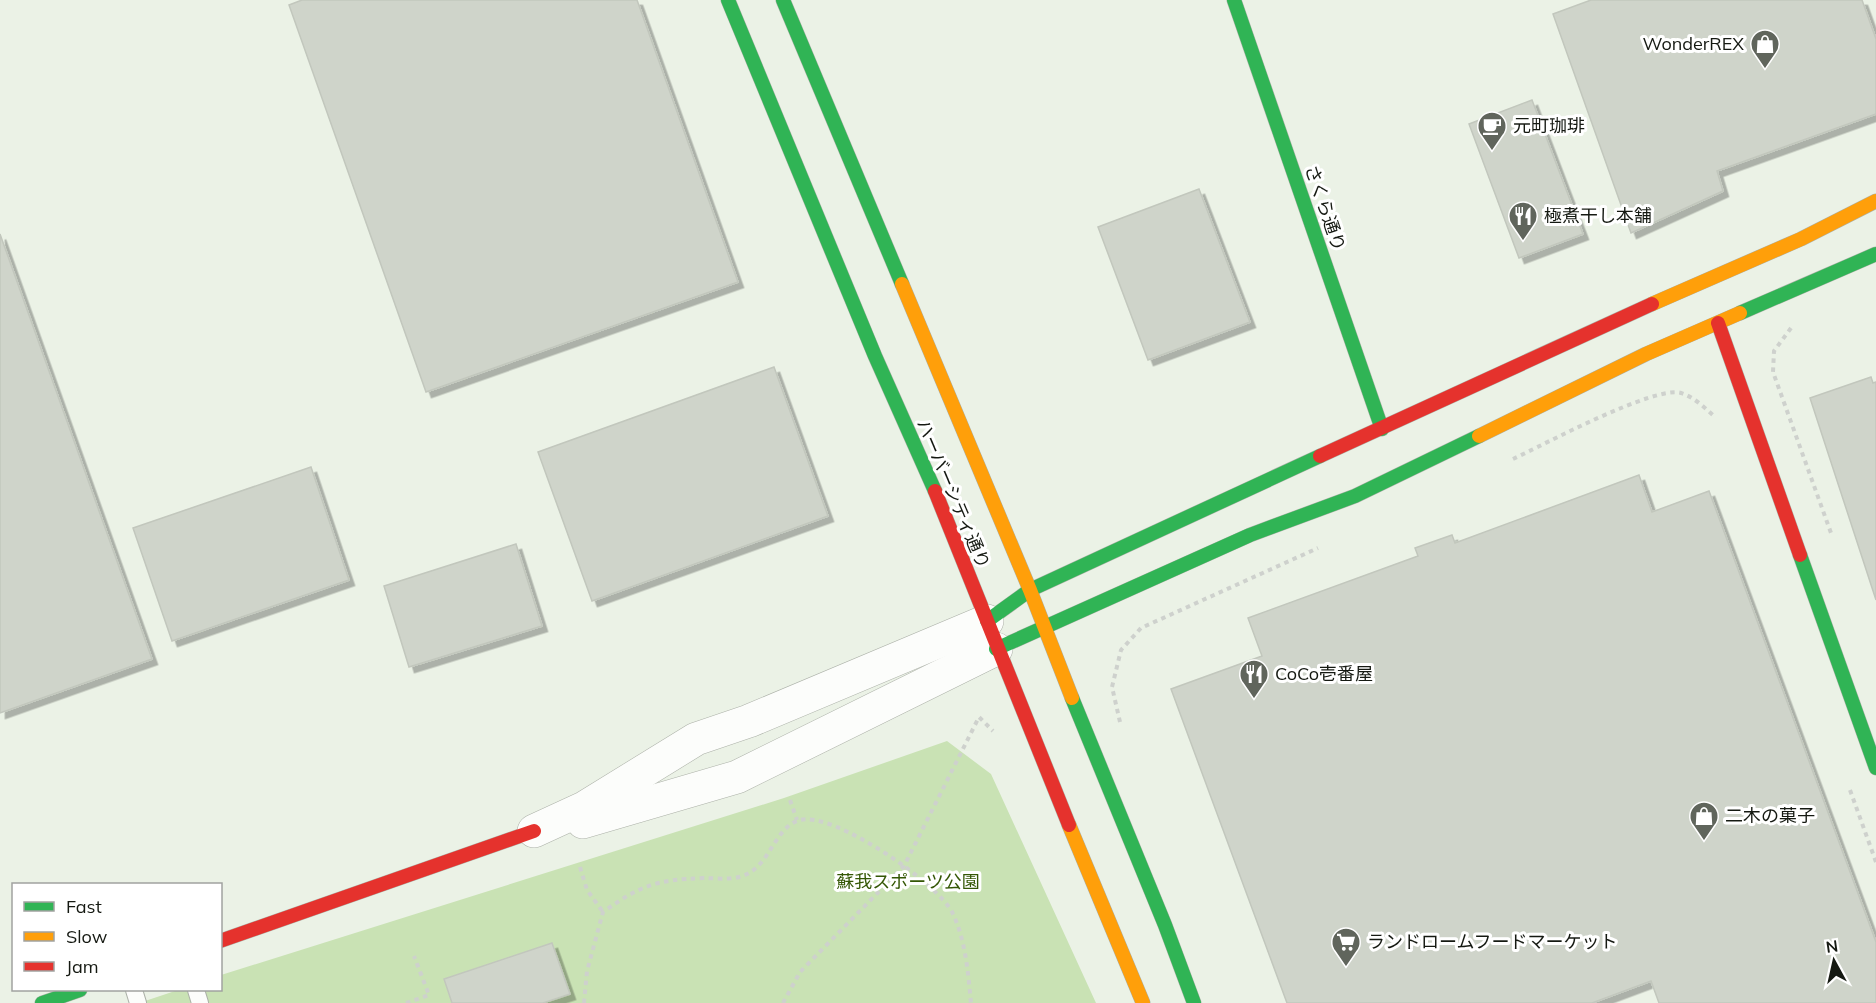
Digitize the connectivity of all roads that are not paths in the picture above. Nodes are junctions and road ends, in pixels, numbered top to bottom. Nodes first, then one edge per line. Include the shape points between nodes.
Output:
1 (728, 0) edge
2 (783, 0) edge
3 (1234, 0) edge
4 (1876, 201) edge
5 (1876, 254) edge
6 (1718, 323) junction
7 (1382, 429) junction
8 (1030, 590) junction
9 (1042, 629) junction
10 (991, 635) junction
11 (696, 739) junction
12 (1876, 768) edge
13 (714, 785) junction
14 (534, 831) junction
15 (222, 940) edge
16 (77, 991) edge
17 (42, 1003) edge
18 (1143, 1003) edge
19 (1194, 1003) edge

1 - 10 street, ハーバーシティ通り
2 - 8 street, ハーバーシティ通り
3 - 7 street, さくら通り
4 - 7 street via 1801,239
5 - 6 street
6 - 9 street via 1355,496 1250,535
6 - 12 street
7 - 8 street
8 - 9 street, ハーバーシティ通り
8 - 10 street
9 - 10 street
9 - 19 street, ハーバーシティ通り
10 - 11 street
10 - 13 street via 737,777
10 - 18 street, ハーバーシティ通り
11 - 13 street via 687,752 690,770
11 - 14 street via 584,808
13 - 14 street
14 - 15 street
16 - 17 street

